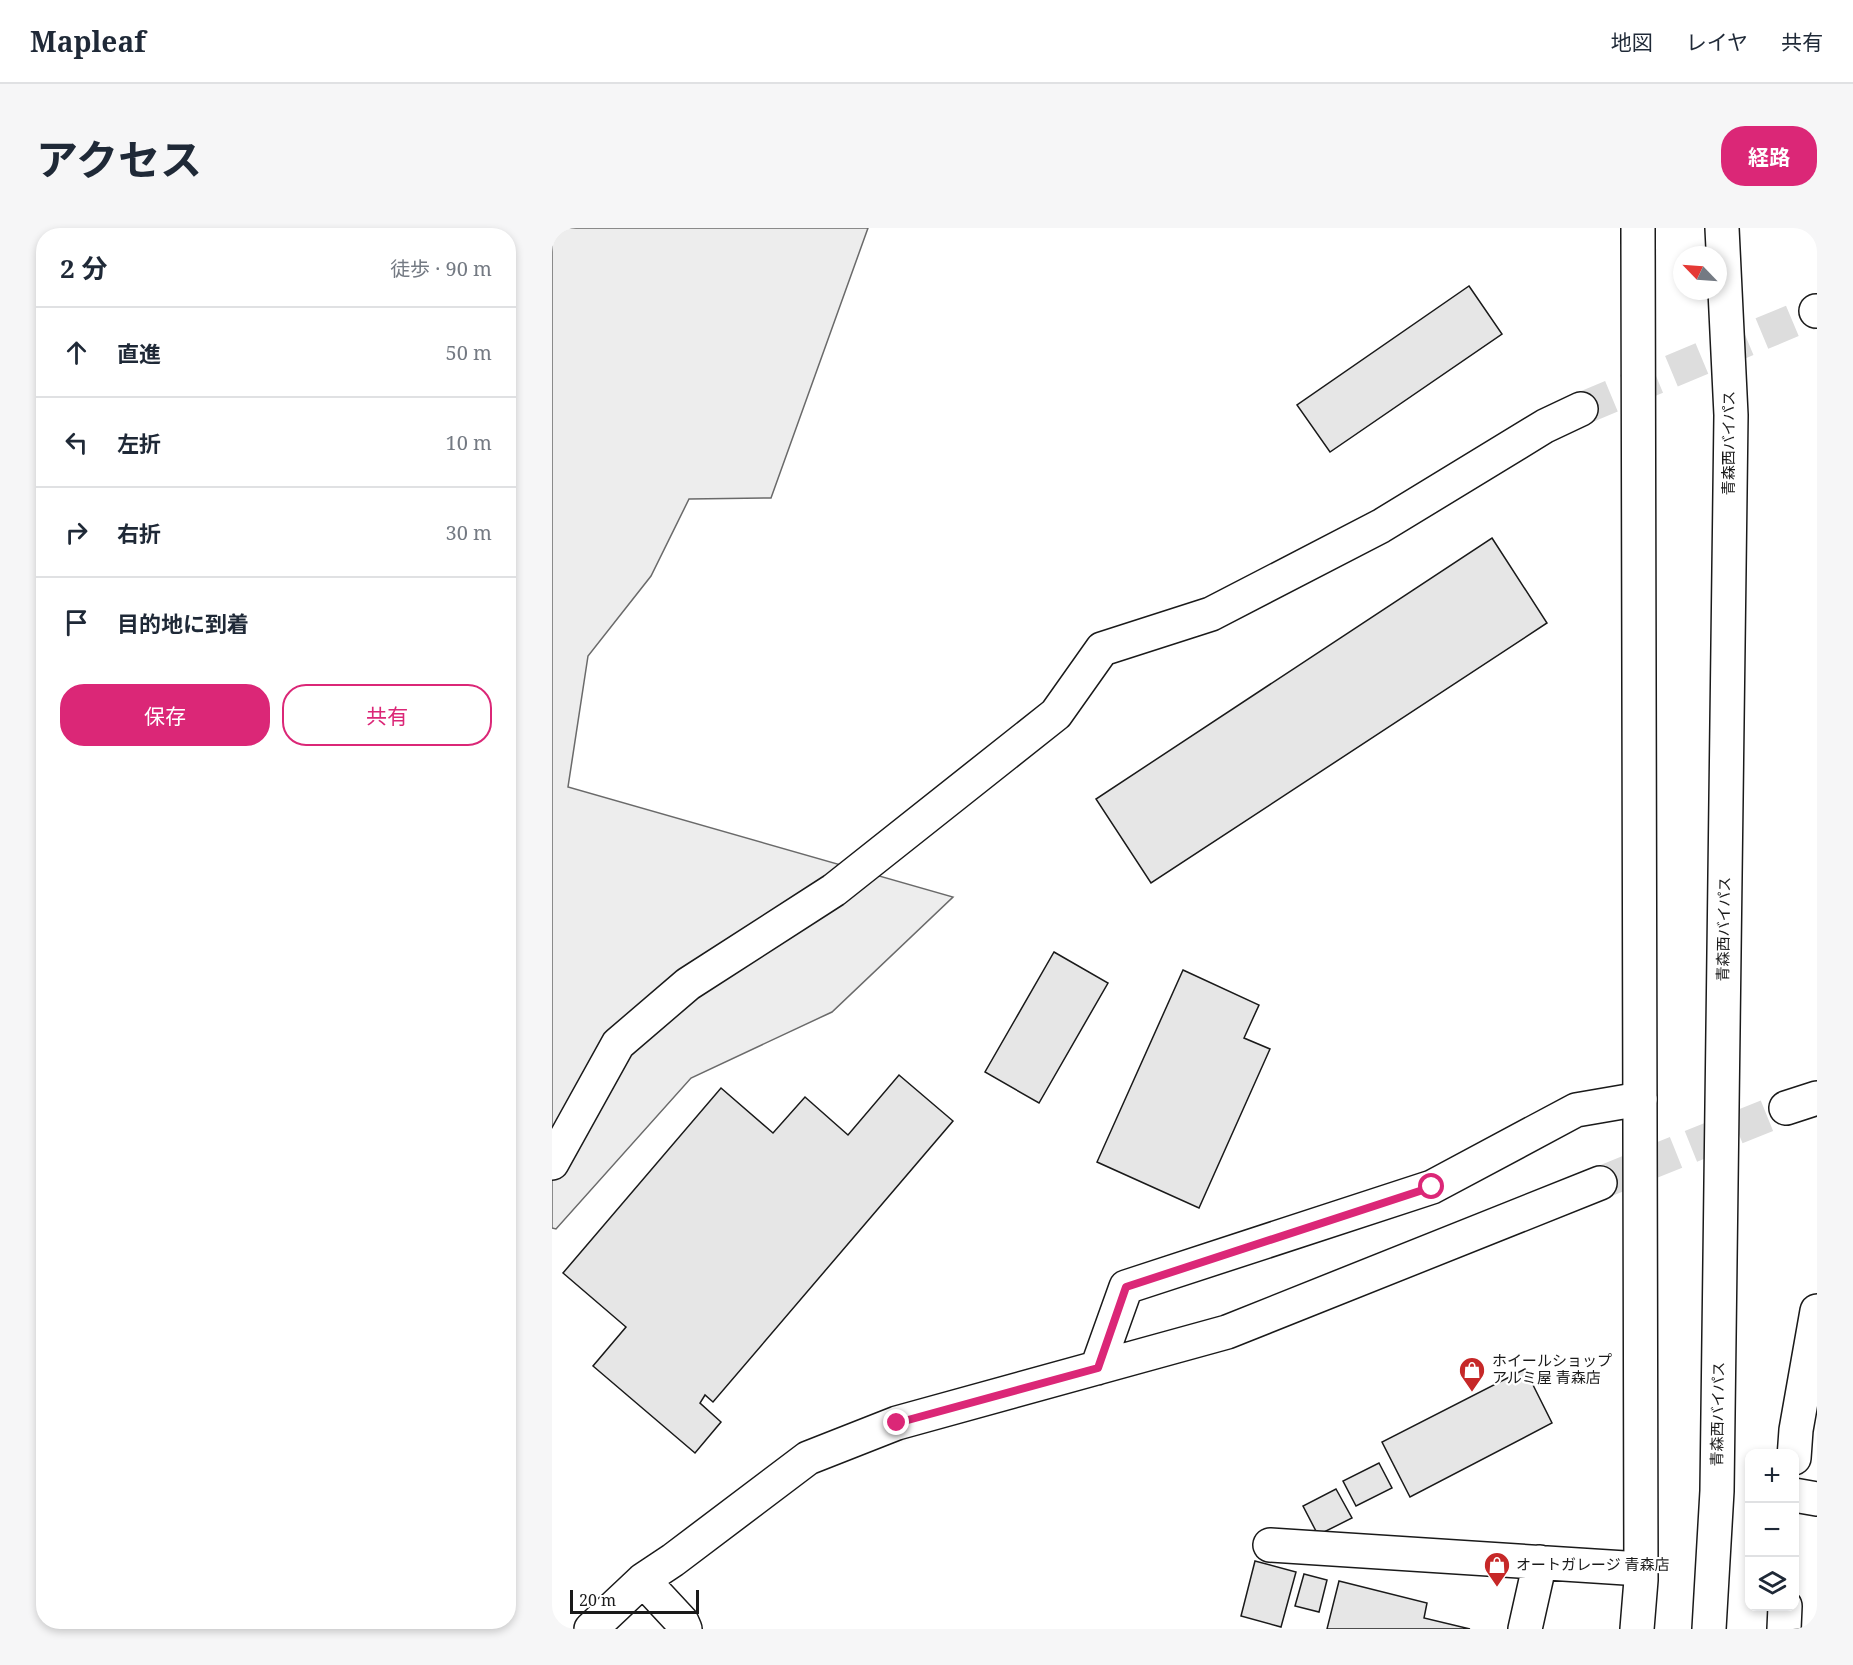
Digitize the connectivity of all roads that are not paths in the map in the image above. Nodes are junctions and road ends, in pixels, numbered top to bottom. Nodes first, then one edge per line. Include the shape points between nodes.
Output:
1 (1638, 228) edge
2 (1722, 228) edge
3 (1738, 228) edge
4 (1581, 409) tunnel mouth
5 (1731, 415) junction
6 (1817, 1098) edge
7 (1640, 1099) junction
8 (1786, 1108) tunnel mouth
9 (552, 1163) edge
10 (1600, 1183) tunnel mouth
11 (1817, 1311) edge
12 (1098, 1368) junction
13 (1795, 1449) edge
14 (1799, 1496) edge
15 (1817, 1499) edge
16 (1270, 1545) dead end
17 (1540, 1562) junction
18 (1641, 1569) junction
19 (643, 1580) junction
20 (1785, 1611) edge
21 (591, 1629) edge
22 (686, 1629) edge
23 (1525, 1629) edge
24 (1637, 1629) edge
25 (1709, 1629) edge
26 (1784, 1629) edge

1 - 7 main road
2 - 5 main road, 青森西バイパス
3 - 5 main road
4 - 9 main road via 1545,426 1381,525 1211,614 1102,649 1056,714 834,890 688,984 618,1044
5 - 25 main road, 青森西バイパス via 1718,1491
6 - 8 main road
7 - 12 main road via 1576,1110 1432,1187 1126,1287
7 - 18 main road
10 - 12 main road via 1227,1332
11 - 13 main road
12 - 19 main road via 897,1423 808,1458
14 - 15 main road
16 - 17 main road
17 - 18 main road
17 - 23 main road
18 - 24 main road
19 - 21 main road
19 - 22 main road
20 - 26 main road

